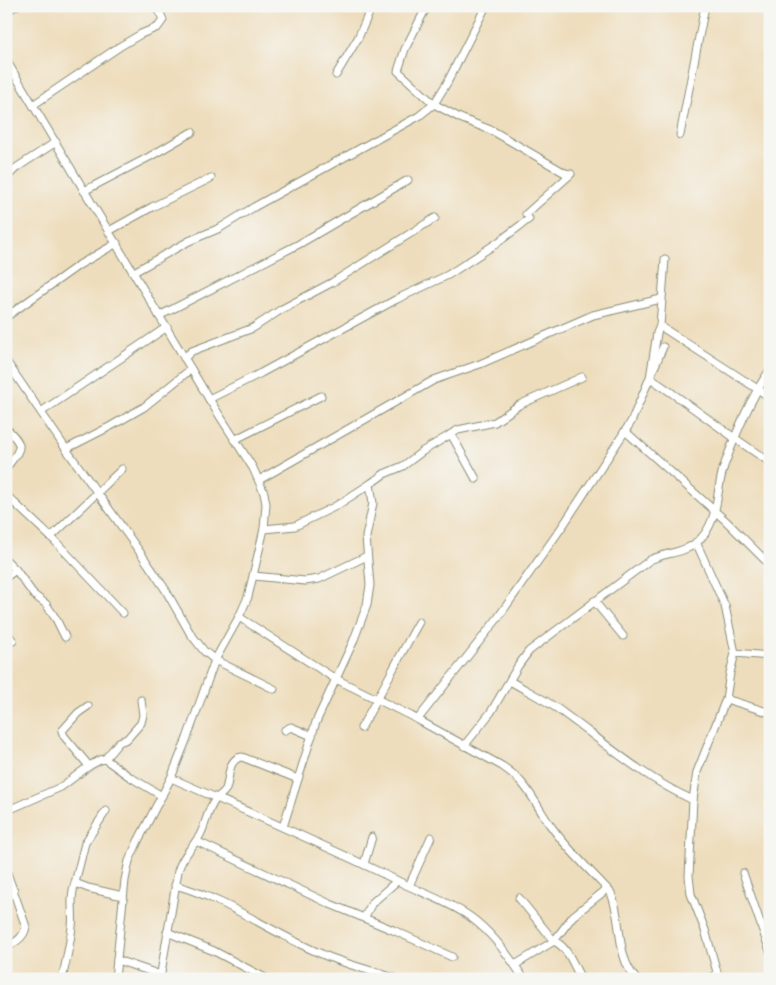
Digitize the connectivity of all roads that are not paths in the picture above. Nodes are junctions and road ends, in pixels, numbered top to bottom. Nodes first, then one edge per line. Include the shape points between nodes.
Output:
1 (16, 6) edge
2 (154, 6) edge
3 (372, 6) edge
4 (427, 6) edge
5 (486, 6) edge
6 (705, 6) edge
7 (6, 11) edge
8 (6, 60) edge
9 (336, 75) dead end
10 (32, 104) junction
11 (434, 104) junction
12 (192, 132) dead end
13 (680, 135) dead end
14 (56, 142) dead end
15 (6, 178) edge
16 (211, 178) dead end
17 (408, 180) dead end
18 (84, 191) junction
19 (435, 218) dead end
20 (109, 231) junction
21 (117, 243) junction
22 (665, 259) dead end
23 (134, 272) junction
24 (661, 299) junction
25 (159, 316) junction
26 (6, 317) edge
27 (660, 326) junction
28 (167, 327) junction
29 (663, 347) dead end
30 (184, 358) junction
31 (6, 361) edge
32 (191, 368) junction
33 (770, 370) edge
34 (582, 377) dead end
35 (756, 389) junction
36 (321, 396) dead end
37 (770, 398) edge
38 (209, 399) junction
39 (41, 412) junction
40 (6, 428) edge
41 (625, 431) junction
42 (451, 434) junction
43 (234, 440) junction
44 (735, 440) junction
45 (66, 449) junction
46 (770, 462) edge
47 (6, 468) edge
48 (122, 469) dead end
49 (476, 479) dead end
50 (259, 480) junction
51 (370, 484) junction
52 (98, 493) junction
53 (6, 495) edge
54 (716, 512) junction
55 (264, 529) junction
56 (51, 537) junction
57 (696, 542) junction
58 (367, 556) junction
59 (6, 560) edge
60 (770, 565) edge
61 (16, 570) junction
62 (254, 576) junction
63 (6, 577) edge
64 (594, 601) junction
65 (123, 613) dead end
66 (239, 617) junction
67 (419, 622) dead end
68 (6, 632) edge
69 (623, 636) dead end
70 (65, 637) dead end
71 (13, 641) dead end
72 (735, 653) junction
73 (770, 656) edge
74 (215, 660) junction
75 (334, 678) junction
76 (510, 681) junction
77 (274, 689) dead end
78 (726, 699) junction
79 (141, 700) dead end
80 (88, 706) dead end
81 (770, 713) edge
82 (418, 720) junction
83 (361, 728) dead end
84 (285, 730) dead end
85 (312, 736) junction
86 (464, 746) junction
87 (105, 759) junction
88 (89, 766) junction
89 (171, 778) junction
90 (298, 779) junction
91 (162, 796) junction
92 (216, 798) junction
93 (693, 800) junction
94 (6, 811) edge
95 (106, 811) dead end
96 (283, 827) junction
97 (372, 837) dead end
98 (431, 837) dead end
99 (196, 841) junction
100 (364, 864) junction
101 (6, 870) edge
102 (743, 873) dead end
103 (398, 881) junction
104 (75, 883) junction
105 (175, 885) junction
106 (409, 886) junction
107 (607, 889) junction
108 (14, 890) junction
109 (6, 894) edge
110 (123, 896) junction
111 (519, 898) dead end
112 (364, 918) junction
113 (167, 932) junction
114 (554, 941) junction
115 (6, 948) edge
116 (770, 950) edge
117 (452, 957) dead end
118 (117, 960) junction
119 (515, 965) junction
120 (161, 977) edge
121 (718, 977) edge
122 (59, 978) edge
123 (24, 979) edge
124 (31, 979) edge
125 (115, 979) edge
126 (267, 979) edge
127 (397, 979) edge
128 (524, 979) edge
129 (581, 979) edge
130 (636, 979) edge
131 (707, 979) edge

1 - 7 street
2 - 10 street via 163,20 158,27 119,47
3 - 9 street
4 - 11 street via 405,49 398,72
5 - 11 street
6 - 13 street
8 - 10 street
10 - 18 street
11 - 23 street via 419,116 220,228 189,241
11 - 38 street via 493,131 571,174 497,243 448,275
12 - 18 street
14 - 15 street
16 - 20 street
17 - 25 street via 299,244
18 - 20 street
19 - 30 street via 253,328
20 - 21 street
21 - 23 street
21 - 26 street via 78,265
22 - 24 street
23 - 25 street
24 - 27 street
24 - 50 street via 593,315 480,364 434,380
25 - 28 street
27 - 35 street
27 - 44 street via 650,378
28 - 30 street
28 - 39 street
29 - 41 street
30 - 32 street
31 - 39 street
32 - 38 street
32 - 45 street via 144,407
33 - 35 street
34 - 42 street via 519,405 495,422
35 - 37 street
35 - 44 street
36 - 43 street
38 - 43 street
39 - 45 street
40 - 47 street via 20,446
41 - 54 street
41 - 82 street via 497,619
42 - 49 street
42 - 51 street
43 - 50 street
44 - 46 street
44 - 54 street via 724,467
45 - 52 street
48 - 52 street
50 - 55 street via 266,504
51 - 55 street via 336,506 295,526
51 - 58 street via 373,503 366,537
52 - 56 street
52 - 74 street via 165,588 190,632
53 - 56 street
54 - 57 street via 710,527
54 - 60 street
55 - 62 street
56 - 65 street
57 - 64 street via 650,560
57 - 72 street via 725,606
58 - 62 street via 319,579 305,581
58 - 75 street via 368,605
59 - 61 street
61 - 63 street
61 - 70 street via 34,595 46,604
62 - 66 street
64 - 69 street
64 - 76 street via 529,651
66 - 74 street
66 - 75 street
67 - 83 street
68 - 71 street
72 - 73 street
72 - 78 street
74 - 77 street
74 - 89 street
75 - 82 street
75 - 85 street
76 - 86 street
76 - 93 street via 561,711 623,760
78 - 81 street
78 - 93 street via 698,772
79 - 87 street via 141,723
80 - 88 street via 62,731
82 - 86 street
84 - 85 street via 291,727
85 - 90 street
86 - 107 street via 516,775 528,788 554,831
87 - 88 street
87 - 91 street
88 - 94 street via 61,787
89 - 91 street
89 - 92 street
90 - 92 street via 242,757 232,763 226,789
90 - 96 street
91 - 110 street via 129,861
92 - 96 street
92 - 99 street
93 - 121 street via 691,894
95 - 104 street via 85,842
96 - 100 street
97 - 100 street
98 - 106 street
99 - 105 street via 181,859
99 - 112 street
100 - 103 street
101 - 108 street
102 - 116 street
103 - 106 street
103 - 112 street via 372,903
104 - 110 street
104 - 122 street via 72,890 72,927
105 - 113 street
105 - 127 street via 197,891 323,955
106 - 119 street via 467,915 484,929
107 - 114 street via 573,916
107 - 130 street via 616,905 625,961
108 - 109 street
108 - 115 street via 26,927 19,940
110 - 118 street
111 - 114 street
112 - 117 street
113 - 120 street
113 - 126 street via 214,951
114 - 119 street
114 - 129 street via 568,954
118 - 120 street
118 - 125 street
119 - 128 street
121 - 131 street
123 - 124 street

